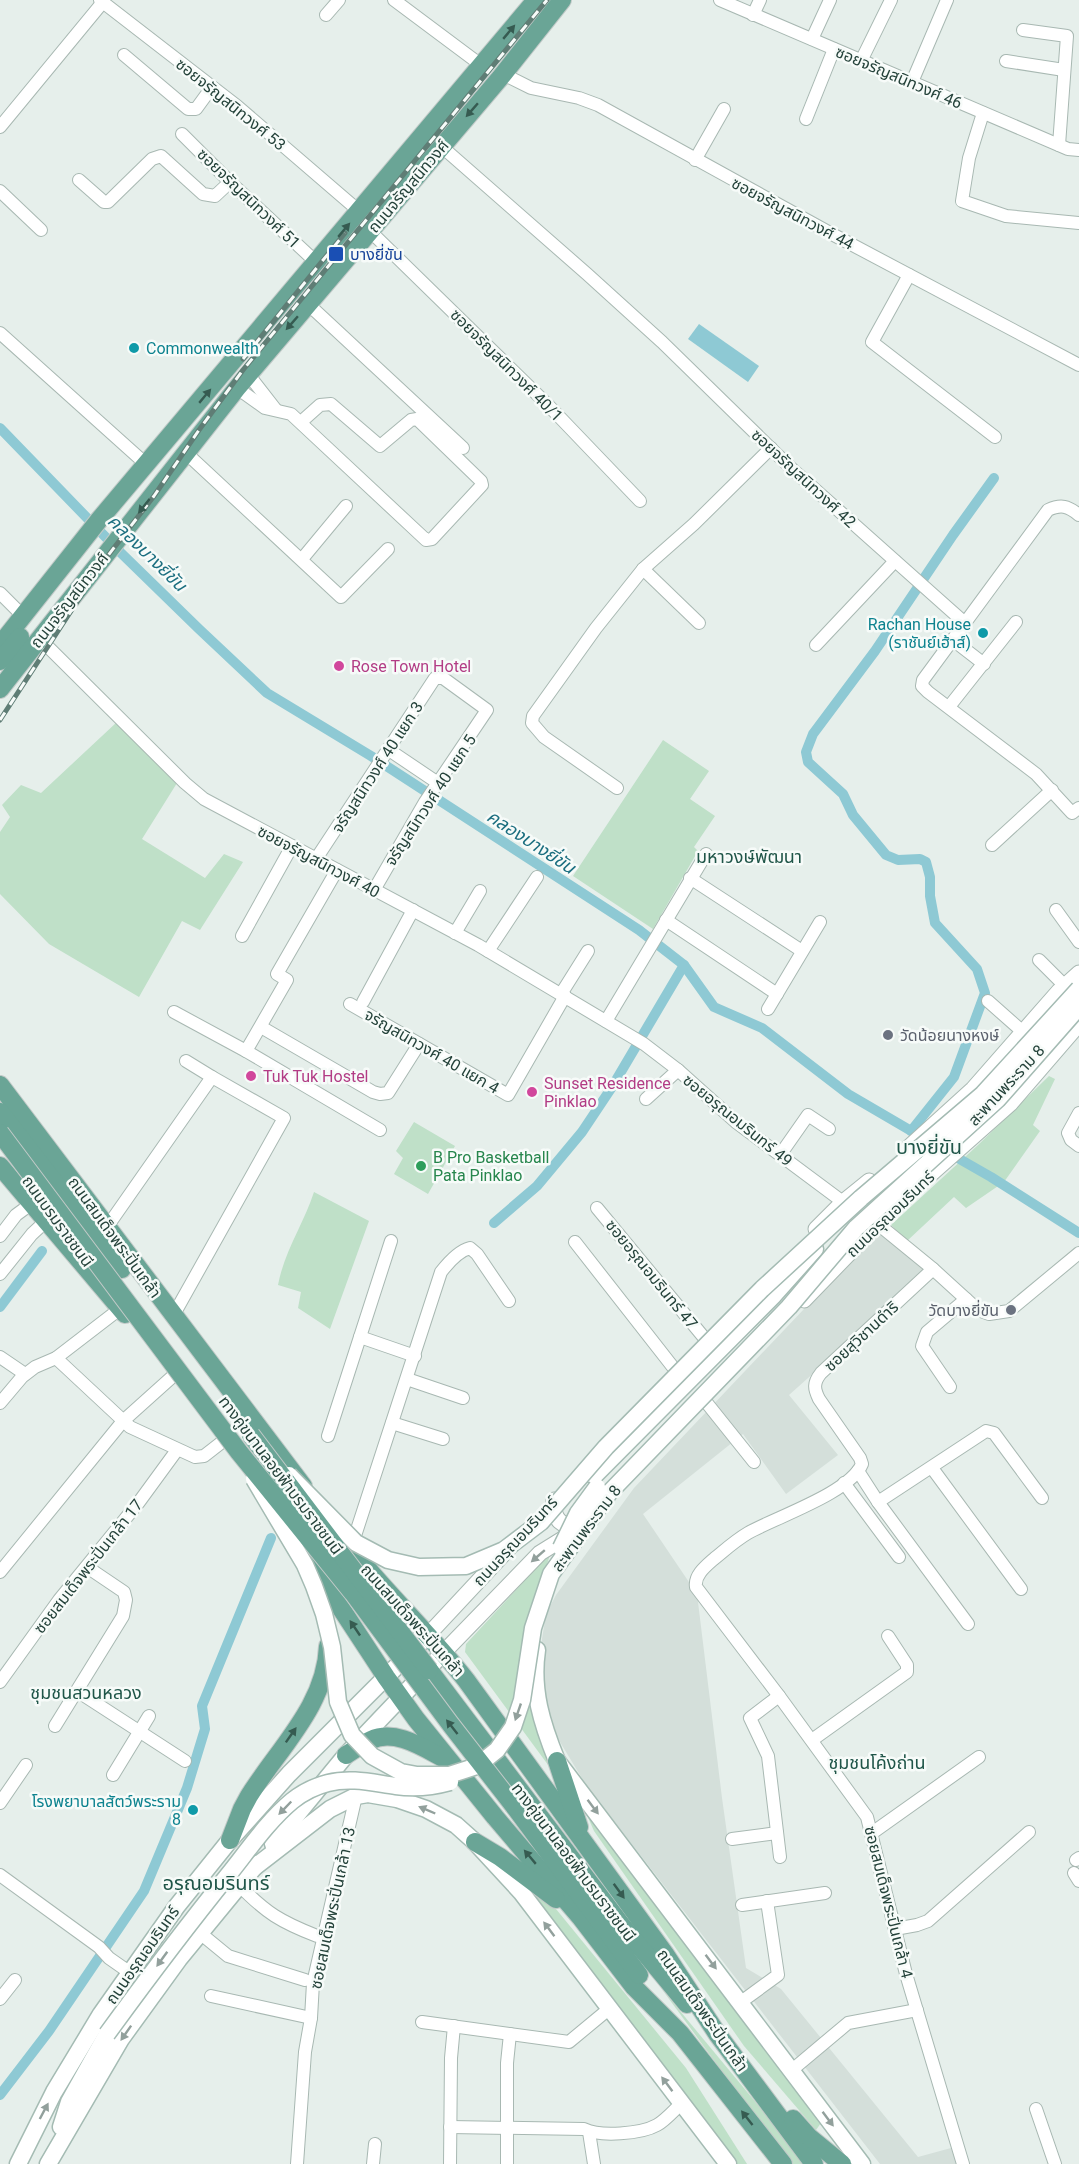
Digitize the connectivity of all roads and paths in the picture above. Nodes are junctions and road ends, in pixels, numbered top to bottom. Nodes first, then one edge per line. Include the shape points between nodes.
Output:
1 (339, 0) edge
2 (394, 0) edge
3 (536, 0) edge
4 (562, 0) edge
5 (720, 0) edge
6 (760, 0) edge
7 (830, 0) edge
8 (891, 0) edge
9 (947, 0) edge
10 (101, 1) edge
11 (326, 15) dead end
12 (753, 15) junction
13 (1023, 30) dead end
14 (812, 39) junction
15 (834, 49) junction
16 (124, 55) dead end
17 (861, 61) junction
18 (1006, 61) dead end
19 (484, 62) junction
20 (1064, 70) junction
21 (503, 74) junction
22 (912, 82) junction
23 (212, 87) junction
24 (724, 109) dead end
25 (983, 113) junction
26 (806, 119) dead end
27 (0, 127) edge
28 (182, 134) dead end
29 (1059, 145) junction
30 (441, 146) junction
31 (1079, 150) edge
32 (695, 160) junction
33 (79, 180) dead end
34 (230, 182) junction
35 (0, 191) edge
36 (359, 211) junction
37 (1079, 223) edge
38 (41, 230) dead end
39 (370, 231) junction
40 (316, 262) junction
41 (909, 275) junction
42 (308, 304) junction
43 (0, 333) edge
44 (1079, 365) edge
45 (243, 381) junction
46 (276, 410) junction
47 (301, 422) junction
48 (205, 426) junction
49 (995, 437) dead end
50 (463, 448) dead end
51 (771, 448) junction
52 (186, 453) junction
53 (150, 469) junction
54 (640, 501) dead end
55 (346, 506) dead end
56 (1079, 515) edge
57 (104, 535) junction
58 (388, 549) dead end
59 (302, 559) junction
60 (895, 561) junction
61 (644, 569) junction
62 (0, 593) edge
63 (23, 616) junction
64 (1016, 622) dead end
65 (699, 623) dead end
66 (966, 624) junction
67 (39, 638) junction
68 (953, 640) junction
69 (0, 645) edge
70 (816, 645) dead end
71 (0, 662) edge
72 (984, 664) junction
73 (439, 677) joint
74 (2, 688) edge
75 (952, 703) dead end
76 (386, 754) junction
77 (617, 788) dead end
78 (1052, 790) junction
79 (432, 792) junction
80 (1076, 810) edge
81 (992, 845) dead end
82 (292, 846) junction
83 (706, 854) dead end
84 (316, 859) junction
85 (337, 870) junction
86 (537, 877) dead end
87 (690, 878) junction
88 (374, 890) junction
89 (480, 891) dead end
90 (412, 910) junction
91 (1056, 910) dead end
92 (666, 920) junction
93 (820, 922) dead end
94 (455, 933) junction
95 (242, 936) dead end
96 (1079, 942) edge
97 (488, 951) junction
98 (588, 951) dead end
99 (802, 951) junction
100 (1039, 960) dead end
101 (1079, 973) edge
102 (1072, 987) edge
103 (777, 994) junction
104 (563, 995) junction
105 (988, 1001) dead end
106 (1079, 1007) edge
107 (768, 1009) dead end
108 (174, 1012) dead end
109 (606, 1021) junction
110 (1079, 1024) edge
111 (261, 1027) junction
112 (1023, 1032) junction
113 (639, 1041) joint
114 (419, 1044) junction
115 (246, 1051) junction
116 (186, 1061) dead end
117 (678, 1070) junction
118 (212, 1077) junction
119 (0, 1085) edge
120 (646, 1099) dead end
121 (0, 1103) edge
122 (0, 1112) edge
123 (1079, 1113) edge
124 (829, 1129) dead end
125 (380, 1130) dead end
126 (0, 1133) edge
127 (0, 1143) edge
128 (1079, 1146) edge
129 (780, 1155) junction
130 (0, 1166) edge
131 (879, 1173) junction
132 (843, 1202) junction
133 (31, 1204) junction
134 (896, 1205) junction
135 (597, 1208) dead end
136 (46, 1221) junction
137 (878, 1224) junction
138 (107, 1227) junction
139 (0, 1236) edge
140 (391, 1241) dead end
141 (575, 1242) dead end
142 (118, 1244) junction
143 (1079, 1253) edge
144 (933, 1269) junction
145 (0, 1274) edge
146 (777, 1299) junction
147 (966, 1299) junction
148 (509, 1301) dead end
149 (117, 1304) junction
150 (174, 1316) junction
151 (360, 1337) junction
152 (706, 1340) junction
153 (0, 1356) edge
154 (415, 1356) junction
155 (56, 1358) junction
156 (676, 1371) junction
157 (25, 1374) junction
158 (172, 1377) junction
159 (407, 1379) junction
160 (950, 1387) dead end
161 (463, 1398) dead end
162 (706, 1402) junction
163 (0, 1403) edge
164 (123, 1421) junction
165 (392, 1424) junction
166 (251, 1435) junction
167 (328, 1436) dead end
168 (443, 1439) dead end
169 (222, 1442) junction
170 (177, 1450) junction
171 (239, 1452) junction
172 (754, 1462) dead end
173 (932, 1468) junction
174 (858, 1471) junction
175 (844, 1482) junction
176 (1042, 1498) dead end
177 (554, 1500) junction
178 (878, 1502) junction
179 (320, 1508) junction
180 (603, 1511) junction
181 (541, 1522) junction
182 (582, 1527) junction
183 (289, 1531) junction
184 (356, 1556) junction
185 (899, 1557) dead end
186 (87, 1567) junction
187 (0, 1572) edge
188 (550, 1575) junction
189 (322, 1580) junction
190 (1021, 1589) dead end
191 (968, 1624) dead end
192 (428, 1635) junction
193 (888, 1636) dead end
194 (444, 1652) junction
195 (386, 1677) junction
196 (0, 1682) edge
197 (77, 1691) junction
198 (779, 1696) junction
199 (401, 1699) junction
200 (148, 1716) dead end
201 (55, 1726) dead end
202 (140, 1733) junction
203 (812, 1740) junction
204 (346, 1755) junction
205 (979, 1757) dead end
206 (185, 1761) dead end
207 (450, 1761) junction
208 (557, 1761) junction
209 (26, 1765) dead end
210 (477, 1766) junction
211 (113, 1775) dead end
212 (356, 1796) junction
213 (519, 1802) junction
214 (0, 1803) edge
215 (1029, 1832) dead end
216 (777, 1833) junction
217 (872, 1833) junction
218 (732, 1839) dead end
219 (230, 1840) junction
220 (476, 1842) junction
221 (584, 1843) junction
222 (780, 1857) dead end
223 (251, 1870) junction
224 (0, 1875) edge
225 (239, 1885) junction
226 (825, 1893) dead end
227 (767, 1901) junction
228 (742, 1905) dead end
229 (581, 1918) junction
230 (895, 1929) junction
231 (200, 1933) junction
232 (317, 1936) dead end
233 (129, 1972) junction
234 (15, 1980) dead end
235 (305, 1980) dead end
236 (210, 1996) dead end
237 (0, 1999) edge
238 (741, 2002) junction
239 (610, 2008) junction
240 (916, 2010) junction
241 (311, 2018) junction
242 (422, 2022) dead end
243 (454, 2026) junction
244 (680, 2033) junction
245 (510, 2034) junction
246 (718, 2035) junction
247 (792, 2070) junction
248 (751, 2078) junction
249 (682, 2103) junction
250 (1036, 2109) dead end
251 (450, 2127) junction
252 (508, 2127) junction
253 (589, 2132) junction
254 (375, 2144) dead end
255 (50, 2160) edge
256 (18, 2164) edge
257 (297, 2164) edge
258 (374, 2164) edge
259 (450, 2164) edge
260 (507, 2164) edge
261 (594, 2164) edge
262 (728, 2164) edge
263 (783, 2164) edge
264 (814, 2164) edge
265 (842, 2164) edge
266 (862, 2164) edge
267 (963, 2164) edge
268 (1055, 2164) edge

1 - 11 street
2 - 19 street
19 -> 3 main road, ถนนจรัญสนิทวงศ์
4 - 21 main road, ถนนจรัญสนิทวงศ์
5 - 12 street, ซอยจรัญสนิทวงศ์ 46
6 - 12 street
7 - 14 street
8 - 17 street
9 - 22 street
10 - 23 street, ซอยจรัญสนิทวงศ์ 53
10 - 27 street
12 - 14 street, ซอยจรัญสนิทวงศ์ 46
13 - 20 street via 1067,36
14 - 15 street, ซอยจรัญสนิทวงศ์ 46
15 - 17 street, ซอยจรัญสนิทวงศ์ 46
15 - 26 street
16 - 23 street via 192,110
17 - 22 street, ซอยจรัญสนิทวงศ์ 46
18 - 20 street
19 - 21 main road
19 - 36 main road, ถนนจรัญสนิทวงศ์
20 - 29 street
21 -> 30 main road, ถนนจรัญสนิทวงศ์
21 - 32 street, ซอยจรัญสนิทวงศ์ 44 via 531,88 598,105
22 - 25 street, ซอยจรัญสนิทวงศ์ 46
23 - 36 street, ซอยจรัญสนิทวงศ์ 53
24 - 32 street
25 - 29 street, ซอยจรัญสนิทวงศ์ 46
25 - 37 street via 969,158 963,201 1006,216
28 - 34 street, ซอยจรัญสนิทวงศ์ 51
29 - 31 street, ซอยจรัญสนิทวงศ์ 46
30 - 39 main road, ถนนจรัญสนิทวงศ์
30 - 51 street, ซอยจรัญสนิทวงศ์ 42 via 595,281
32 - 41 street, ซอยจรัญสนิทวงศ์ 44
33 - 34 street via 104,202 112,201 152,159 161,156 203,194 215,196
34 - 40 street, ซอยจรัญสนิทวงศ์ 51
35 - 38 street
40 -> 36 main road, ถนนจรัญสนิทวงศ์
39 - 42 main road, ถนนจรัญสนิทวงศ์
39 - 54 street, ซอยจรัญสนิทวงศ์ 40/1
53 -> 40 main road, ถนนจรัญสนิทวงศ์ via 186,419
41 - 44 street, ซอยจรัญสนิทวงศ์ 44
41 - 49 street via 872,342
42 -> 45 main road, ถนนจรัญสนิทวงศ์
42 - 50 street
43 - 53 street
45 - 46 street
45 - 46 street via 261,406
45 - 48 main road, ถนนจรัญสนิทวงศ์
46 - 47 street via 288,412
47 - 47 street via 320,405 331,404 380,446 417,418 482,485 432,539 426,540
48 - 52 main road, ถนนจรัญสนิทวงศ์
48 - 53 main road, ถนนจรัญสนิทวงศ์
51 - 60 street, ซอยจรัญสนิทวงศ์ 42
51 - 61 street
52 -> 57 main road, ถนนจรัญสนิทวงศ์
52 - 59 street
53 - 57 main road, ถนนจรัญสนิทวงศ์
55 - 59 street
56 - 66 street via 1070,507 1048,510
57 - 63 main road, ถนนจรัญสนิทวงศ์
57 - 67 main road, ถนนจรัญสนิทวงศ์
57 - 71 main road, ถนนจรัญสนิทวงศ์
58 - 59 street via 342,597
60 - 66 street, ซอยจรัญสนิทวงศ์ 42
60 - 70 street
61 - 65 street
61 - 77 street via 596,628 533,716 532,723 544,737
62 - 63 street
63 - 69 main road, ถนนจรัญสนิทวงศ์
64 - 72 street
66 - 68 street
67 - 74 main road, ถนนจรัญสนิทวงศ์
67 - 82 street, ซอยจรัญสนิทวงศ์ 40 via 204,799
68 - 72 street
68 - 78 street via 922,686
72 - 75 street
73 - 76 street, จรัญสนิทวงศ์ 40 แยก 3
73 - 79 street, จรัญสนิทวงศ์ 40 แยก 5 via 487,710
76 - 79 street
76 - 84 street, จรัญสนิทวงศ์ 40 แยก 3
78 - 80 street
78 - 81 street
79 - 88 street, จรัญสนิทวงศ์ 40 แยก 5
82 - 84 street, ซอยจรัญสนิทวงศ์ 40
82 - 95 street
83 - 87 street
84 - 85 street, ซอยจรัญสนิทวงศ์ 40
85 - 88 street, ซอยจรัญสนิทวงศ์ 40
85 - 111 street via 277,974 287,980
86 - 97 street
87 - 92 street
87 - 99 street
88 - 90 street, ซอยจรัญสนิทวงศ์ 40
89 - 94 street
90 - 94 street, ซอยจรัญสนิทวงศ์ 40
90 - 114 street, จรัญสนิทวงศ์ 40 แยก 4 via 356,1003
91 - 96 street
92 - 103 street
92 - 109 street
93 - 99 street
94 - 97 street, ซอยจรัญสนิทวงศ์ 40
97 - 104 street, ซอยจรัญสนิทวงศ์ 40
98 - 104 street
99 - 103 street
100 - 102 street
101 - 102 street, ถนนอรุณอมรินทร์
102 - 112 street, ถนนอรุณอมรินทร์
102 - 181 main road, สะพานพระราม 8, bridge via 983,1094 762,1289 606,1447
103 - 107 street
104 - 109 street, ซอยจรัญสนิทวงศ์ 40
104 - 114 street, จรัญสนิทวงศ์ 40 แยก 4 via 508,1095
105 - 112 street
106 - 188 main road, สะพานพระราม 8, bridge via 998,1099 856,1228 789,1307 609,1493
108 - 115 street
109 - 113 street, ซอยจรัญสนิทวงศ์ 40
110 - 134 street, ถนนอรุณอมรินทร์ via 1010,1104
111 - 114 street via 380,1094 388,1093
111 - 115 street
112 - 131 street, ถนนอรุณอมรินทร์ via 973,1089
113 - 117 street, ซอยอรุณอมรินทร์ 49
115 - 125 street
116 - 118 street
117 - 120 street
117 - 129 street, ซอยอรุณอมรินทร์ 49 via 721,1110
118 - 138 street
118 - 150 street via 284,1118
119 - 138 main road, ถนนสมเด็จพระปิ่นเกล้า
121 - 142 main road, ถนนบรมราชชนนี via 72,1195
122 - 166 main road, ทางคู่ขนานลอยฟ้าบรมราชชนนี
123 - 128 street via 1068,1133
124 - 129 street via 808,1115
126 - 171 main road, ทางคู่ขนานลอยฟ้าบรมราชชนนี, bridge
127 - 149 main road, ถนนบรมราชชนนี
129 - 132 street, ซอยอรุณอมรินทร์ 49
130 - 133 main road, ถนนสมเด็จพระปิ่นเกล้า
131 - 132 street, ถนนอรุณอมรินทร์
131 - 146 main road
132 - 152 street, ถนนอรุณอมรินทร์
133 - 136 main road, ถนนสมเด็จพระปิ่นเกล้า
133 - 139 street via 16,1215
134 - 137 street, ถนนอรุณอมรินทร์
134 - 146 main road
135 - 152 street, ซอยอรุณอมรินทร์ 47
136 - 145 street
136 - 149 main road, ถนนสมเด็จพระปิ่นเกล้า
137 - 144 street
137 - 162 street, ถนนอรุณอมรินทร์
138 - 142 main road, ถนนสมเด็จพระปิ่นเกล้า
140 - 151 street
141 - 156 street
142 - 150 main road, ถนนสมเด็จพระปิ่นเกล้า
143 - 147 street via 1009,1311 989,1314
144 - 147 street
144 - 174 street, ซอยสุวิชานดำริ via 814,1383 819,1399 860,1458
146 - 181 main road, bridge via 573,1497
146 - 188 main road, bridge via 597,1488 578,1513
147 - 160 street via 927,1332 922,1346
148 - 154 street via 477,1254 466,1249 441,1272
149 - 155 street
149 - 158 main road, ถนนสมเด็จพระปิ่นเกล้า
150 - 179 main road, ถนนสมเด็จพระปิ่นเกล้า
151 - 154 street
151 - 167 street
152 - 156 street, ถนนอรุณอมรินทร์
153 - 157 street
154 - 159 street
155 - 157 street
155 - 164 street
156 - 177 street, ถนนอรุณอมรินทร์
157 - 163 street
158 - 164 street
158 - 169 main road, ถนนสมเด็จพระปิ่นเกล้า
159 - 161 street
159 - 165 street
162 - 172 street
162 - 180 street, ถนนอรุณอมรินทร์
164 - 170 street
164 - 187 street
165 - 168 street
165 - 184 street
166 - 181 main road, สะพานพระราม 8, bridge via 347,1535 388,1560 419,1567 466,1566 504,1550
166 - 213 main road, ทางคู่ขนานลอยฟ้าบรมราชชนนี, bridge
169 - 170 street via 195,1458
169 - 183 main road, ถนนสมเด็จพระปิ่นเกล้า
170 - 186 street, ซอยสมเด็จพระปิ่นเกล้า 17
171 - 210 main road, สะพานพระราม 8, bridge via 314,1586 332,1647 341,1713 351,1736 384,1764 417,1775 449,1775
213 -> 171 main road, ทางคู่ขนานลอยฟ้าบรมราชชนนี, bridge via 451,1725 353,1593
173 - 176 street via 990,1431
173 - 178 street
173 - 190 street
174 - 175 street
174 - 178 street
175 - 185 street
175 - 198 street, ซอยสมเด็จพระปิ่นเกล้า 4 via 813,1502 748,1533 709,1563 695,1582
177 - 182 street via 553,1512 559,1521 570,1528
177 - 184 main road via 496,1548 467,1563 417,1572
177 - 192 street, ถนนอรุณอมรินทร์
178 - 191 street
179 - 183 main road via 324,1525 316,1534 307,1538
179 - 184 main road, ถนนสมเด็จพระปิ่นเกล้า
180 - 182 street, ถนนอรุณอมรินทร์
180 - 208 main road, ถนนสมเด็จพระปิ่นเกล้า via 562,1568 546,1599 540,1623 536,1697
182 -> 194 street, ถนนอรุณอมรินทร์ via 540,1553
183 - 189 main road, ถนนสมเด็จพระปิ่นเกล้า
184 - 192 main road, ถนนสมเด็จพระปิ่นเกล้า
186 - 196 street, ซอยสมเด็จพระปิ่นเกล้า 17
186 - 197 street via 124,1592 126,1600 123,1616
188 -> 210 main road, สะพานพระราม 8, bridge via 533,1628 522,1700 513,1727 497,1750
195 -> 189 main road, ถนนสมเด็จพระปิ่นเกล้า
219 -> 189 main road via 246,1803 307,1712 323,1679 328,1618
192 - 194 main road, ถนนสมเด็จพระปิ่นเกล้า
192 - 195 main road, ถนนอรุณอมรินทร์
193 - 203 street via 907,1665 907,1672
194 - 199 main road, ถนนอรุณอมรินทร์
194 - 221 main road, ถนนสมเด็จพระปิ่นเกล้า
195 - 199 main road, ถนนสมเด็จพระปิ่นเกล้า
195 - 219 main road, ถนนอรุณอมรินทร์ via 289,1774
197 - 201 street
197 - 202 street
198 - 203 street, ซอยสมเด็จพระปิ่นเกล้า 4
198 - 216 street via 750,1718 768,1756
199 - 204 main road, ถนนอรุณอมรินทร์
199 - 207 main road, ถนนสมเด็จพระปิ่นเกล้า
200 - 202 street
202 - 206 street
202 - 211 street
203 - 217 street, ซอยสมเด็จพระปิ่นเกล้า 4 via 860,1804
204 - 207 main road via 369,1740 392,1736
204 - 223 main road, ถนนอรุณอมรินทร์
205 - 217 street
229 -> 207 main road, ถนนสมเด็จพระปิ่นเกล้า
208 - 221 main road
208 -> 238 main road, ถนนสมเด็จพระปิ่นเกล้า
209 - 214 street
210 -> 255 main road, bridge via 459,1779 435,1786 397,1786 366,1780 319,1785 282,1810 174,1943 107,2034 69,2102
220 -> 212 main road via 456,1825 426,1809 397,1798
212 - 223 main road via 330,1809
212 - 241 street, ซอยสมเด็จพระปิ่นเกล้า 13 via 313,1983
213 - 244 main road, ทางคู่ขนานลอยฟ้าบรมราชชนนี
213 - 246 main road, ทางคู่ขนานลอยฟ้าบรมราชชนนี via 656,1969
215 - 230 street via 928,1921
216 - 218 street
216 - 222 street
217 - 230 street, ซอยสมเด็จพระปิ่นเกล้า 4
219 - 233 main road, ถนนอรุณอมรินทร์
220 - 229 main road
239 -> 220 main road via 521,1892
221 -> 246 main road, ถนนสมเด็จพระปิ่นเกล้า
223 - 225 main road, ถนนอรุณอมรินทร์
224 - 233 street
225 - 231 main road, ถนนอรุณอมรินทร์
225 - 232 street via 270,1914
226 - 227 street
227 - 228 street
227 - 238 street via 778,1975
229 - 244 main road, ถนนสมเด็จพระปิ่นเกล้า via 634,1987
230 - 240 street, ซอยสมเด็จพระปิ่นเกล้า 4
231 - 235 street via 228,1956
231 -> 255 main road, ถนนอรุณอมรินทร์ via 121,2039
256 -> 233 main road, ถนนอรุณอมรินทร์ via 60,2082
234 - 237 street
236 - 241 street
238 - 247 main road, ถนนสมเด็จพระปิ่นเกล้า
239 - 245 street via 569,2042
249 -> 239 main road
240 - 247 street via 848,2023
240 - 267 street, ซอยสมเด็จพระปิ่นเกล้า 4
241 - 257 street, ซอยสมเด็จพระปิ่นเกล้า 13
242 - 243 street
243 - 245 street
243 - 251 street
263 -> 244 main road, ถนนสมเด็จพระปิ่นเกล้า
245 - 252 street
246 - 248 main road, ถนนสมเด็จพระปิ่นเกล้า
247 -> 266 main road, ถนนสมเด็จพระปิ่นเกล้า
248 - 264 main road, ถนนสมเด็จพระปิ่นเกล้า
248 - 265 main road via 809,2137
249 - 253 street via 649,2129
249 - 262 main road
250 - 268 street
251 - 252 street
251 - 259 street
252 - 253 street
252 - 260 street
253 - 261 street
254 - 258 street

